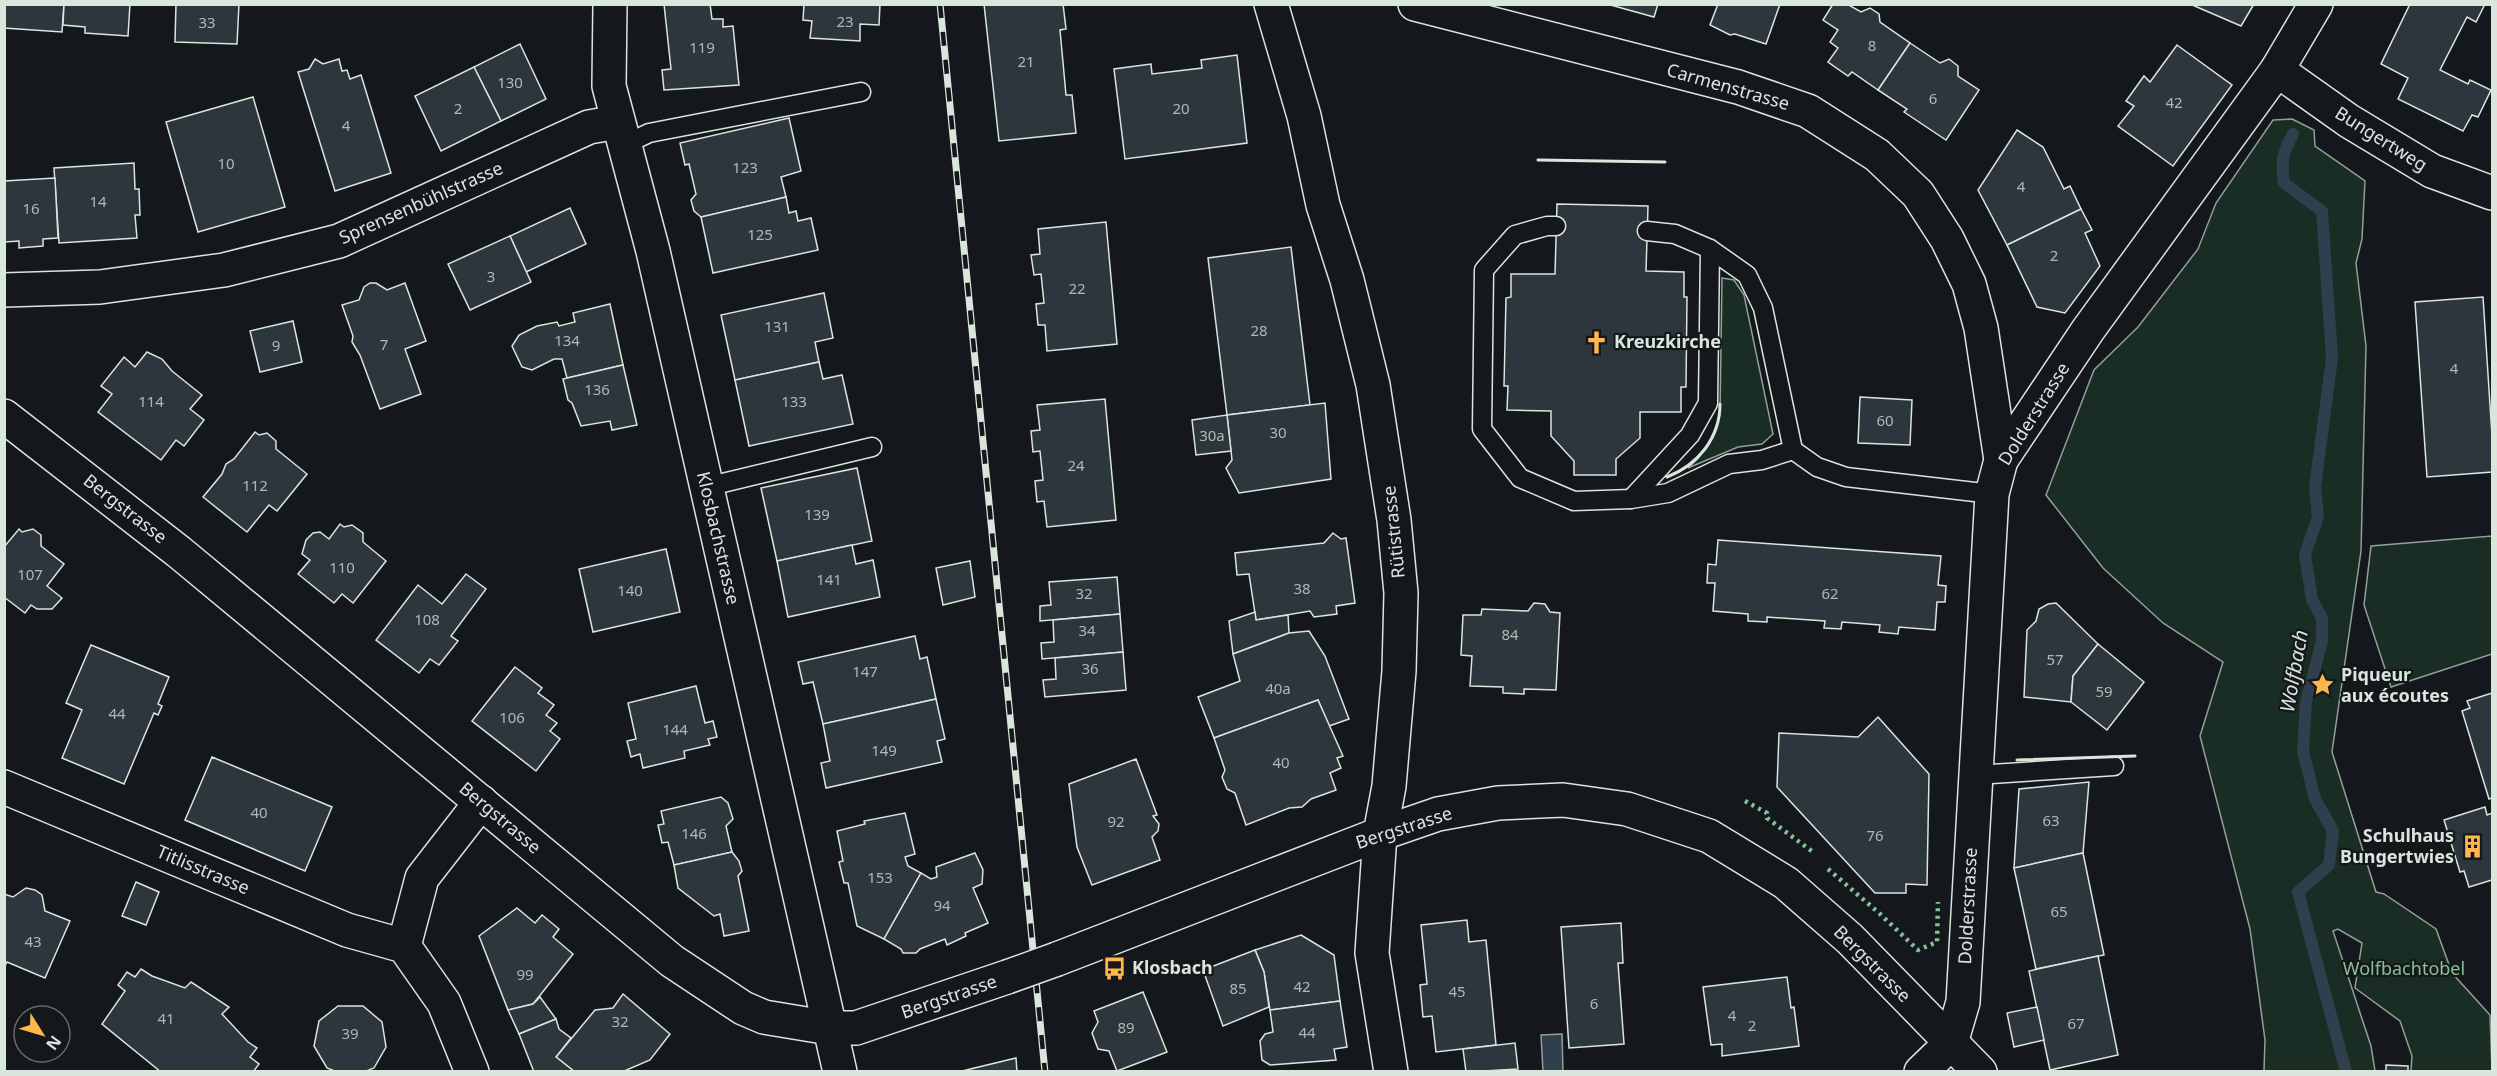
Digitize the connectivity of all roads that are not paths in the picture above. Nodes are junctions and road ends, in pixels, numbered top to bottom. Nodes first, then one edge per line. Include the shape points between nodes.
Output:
1 (610, 4) edge
2 (1271, 4) edge
3 (1415, 4) edge
4 (2316, 4) edge
5 (2277, 70) junction
6 (861, 92) dead end
7 (621, 133) junction
8 (2493, 192) edge
9 (1556, 226) dead end
10 (1647, 231) dead end
11 (1710, 249) junction
12 (4, 290) edge
13 (4, 416) edge
14 (872, 447) dead end
15 (1793, 450) junction
16 (2001, 460) junction
17 (706, 487) junction
18 (1992, 494) junction
19 (1631, 499) junction
20 (2115, 766) dead end
21 (1976, 775) junction
22 (4, 787) edge
23 (481, 802) junction
24 (1380, 834) junction
25 (404, 946) junction
26 (830, 1028) junction
27 (1951, 1043) junction
28 (472, 1071) edge
29 (840, 1071) edge
30 (1391, 1071) edge
31 (1921, 1071) edge
32 (1980, 1071) edge

1 - 7 street, Klosbachstrasse via 609,86
2 - 24 street, Rütistrasse via 1373,385 1394,520 1401,593 1399,671 1389,786
3 - 16 street, Carmenstrasse via 1738,87 1808,111 1877,155 1918,194 1947,239 1969,284 1981,328
4 - 5 street, Dolderstrasse
5 - 8 street, Bungertweg via 2349,121 2432,171
5 - 16 street, Dolderstrasse via 2088,330
6 - 7 lane via 649,133
7 - 12 street, Sprensenbühlstrasse via 589,127 339,242 224,270 100,287
7 - 17 street, Klosbachstrasse via 653,251
9 - 19 lane via 1515,235 1484,270 1482,429 1520,478 1574,501
10 - 11 lane via 1675,234
11 - 15 lane via 1747,275 1763,308
11 - 19 lane via 1708,403 1690,435
13 - 23 street, Bergstrasse via 179,552
14 - 17 lane
15 - 18 lane via 1817,467 1846,477
15 - 19 lane via 1762,460 1729,464 1668,494
16 - 18 street, Dolderstrasse
17 - 26 street, Klosbachstrasse
18 - 21 street, Dolderstrasse
20 - 21 lane
21 - 27 street, Dolderstrasse via 1963,1002
22 - 25 street, Titlisstrasse via 347,930
23 - 25 street via 422,878
23 - 26 street, Bergstrasse via 672,961 743,1008 764,1017
24 - 26 street, Bergstrasse, bridge via 1007,977 856,1028
24 - 27 street, Bergstrasse via 1438,814 1488,805 1563,800 1627,809 1709,836 1786,883 1850,939
24 - 30 street, Rütistrasse via 1372,953
25 - 28 street via 444,1003
26 - 29 street, Klosbachstrasse
27 - 31 street
27 - 32 street, Bergstrasse

